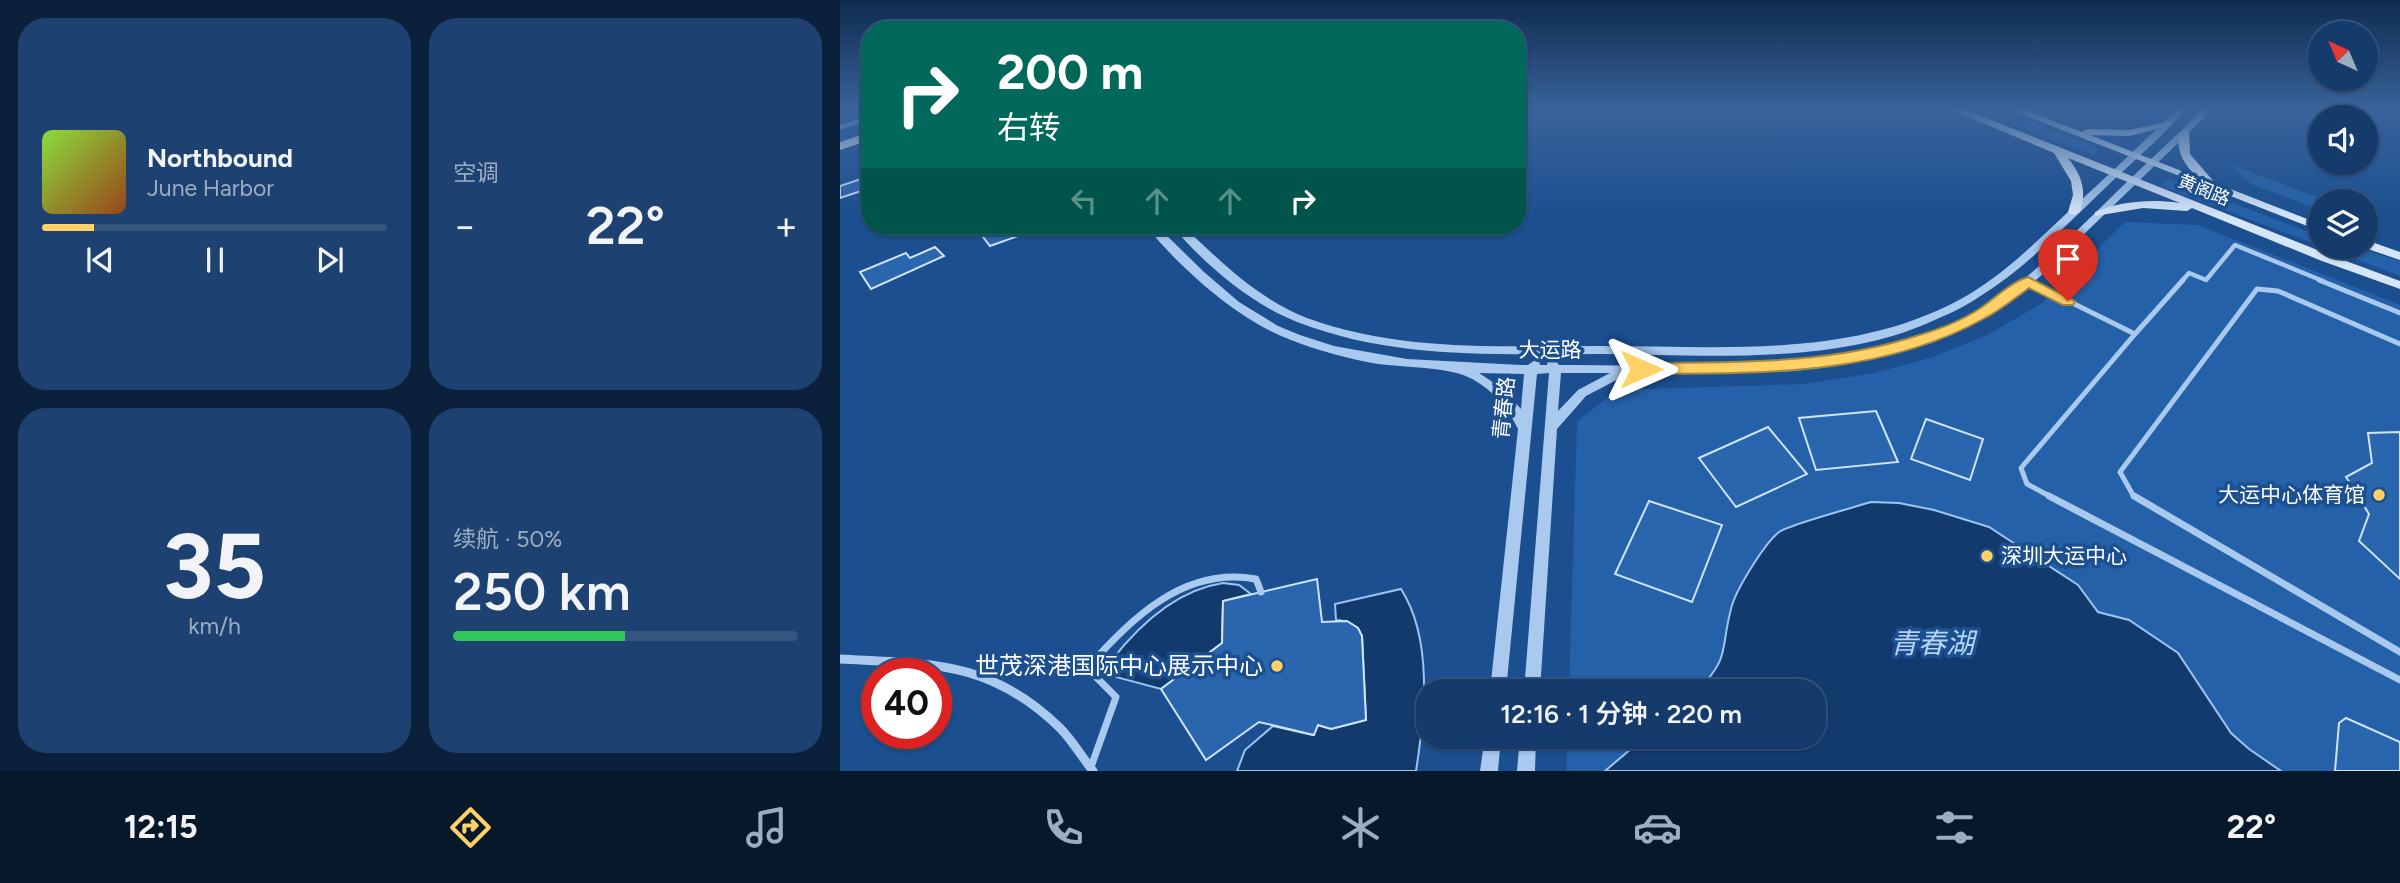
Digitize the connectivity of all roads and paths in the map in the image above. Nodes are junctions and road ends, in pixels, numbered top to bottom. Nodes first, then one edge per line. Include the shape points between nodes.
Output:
1 (2045, 146) joint
2 (2108, 146) edge
3 (2144, 146) edge
4 (2170, 146) edge
5 (2183, 146) edge
6 (2133, 156) junction
7 (2152, 163) junction
8 (2118, 170) junction
9 (2137, 178) junction
10 (2233, 194) junction
11 (2074, 212) junction
12 (2099, 214) junction
13 (2226, 218) junction
14 (2308, 223) edge
15 (1160, 235) edge
16 (1187, 235) edge
17 (2378, 248) edge
18 (2400, 256) edge
19 (2028, 281) junction
20 (2400, 285) edge
21 (2400, 313) edge
22 (2135, 334) junction
23 (2400, 344) edge
24 (1544, 351) junction
25 (1454, 368) junction
26 (1531, 369) junction
27 (1555, 369) junction
28 (1641, 369) junction
29 (1551, 428) junction
30 (1525, 429) junction
31 (1261, 592) dead end
32 (2400, 652) edge
33 (840, 659) edge
34 (1499, 679) edge
35 (1533, 679) edge
36 (2400, 680) edge
37 (1492, 749) edge
38 (1527, 749) edge
39 (1092, 769) edge
40 (1489, 771) edge
41 (1526, 771) edge

1 - 8 main road, 黄阁路
1 - 11 main road via 2068,164 2080,185
2 - 6 main road, 黄阁路
3 - 6 street, 大运路
4 - 7 street
5 - 10 main road via 2185,157 2203,176
6 - 7 main road, 黄阁路
6 - 8 street, 大运路
7 - 9 street
7 - 10 main road, 黄阁路
8 - 9 main road, 黄阁路
8 - 11 street, 大运路
9 - 12 street, 大运路
9 - 13 main road, 黄阁路
10 - 14 main road, 黄阁路
11 - 24 street, 大运路 via 1989,286 1941,313 1896,330 1786,348
12 - 13 main road via 2124,206 2160,204
12 - 19 street, 大运路
13 - 20 main road, 黄阁路
15 - 25 street, 大运路 via 1233,304 1293,338 1371,359
16 - 24 street, 大运路 via 1252,294 1334,331 1409,347
17 - 18 main road
19 - 22 lane
19 - 28 street, 大运路 via 1953,328 1851,359 1774,368
21 - 22 lane via 2235,245 2206,280 2189,273
22 - 36 lane via 2021,468 2027,484
23 - 32 lane via 2278,291 2257,289 2120,472 2133,495
24 - 26 street, 青春路
24 - 27 street
25 - 26 street, 大运路
25 - 30 street via 1497,391 1515,409
26 - 27 street, 大运路
26 - 30 street, 青春路
27 - 28 street, 大运路
27 - 29 street
28 - 29 street via 1595,385 1570,404
29 - 35 street
30 - 34 street, 青春路
31 - 39 lane via 1256,579 1242,575 1212,578 1189,585 1119,632 1087,668 1116,697
33 - 39 street via 967,670 1013,689 1061,729
37 - 40 street
38 - 41 street

